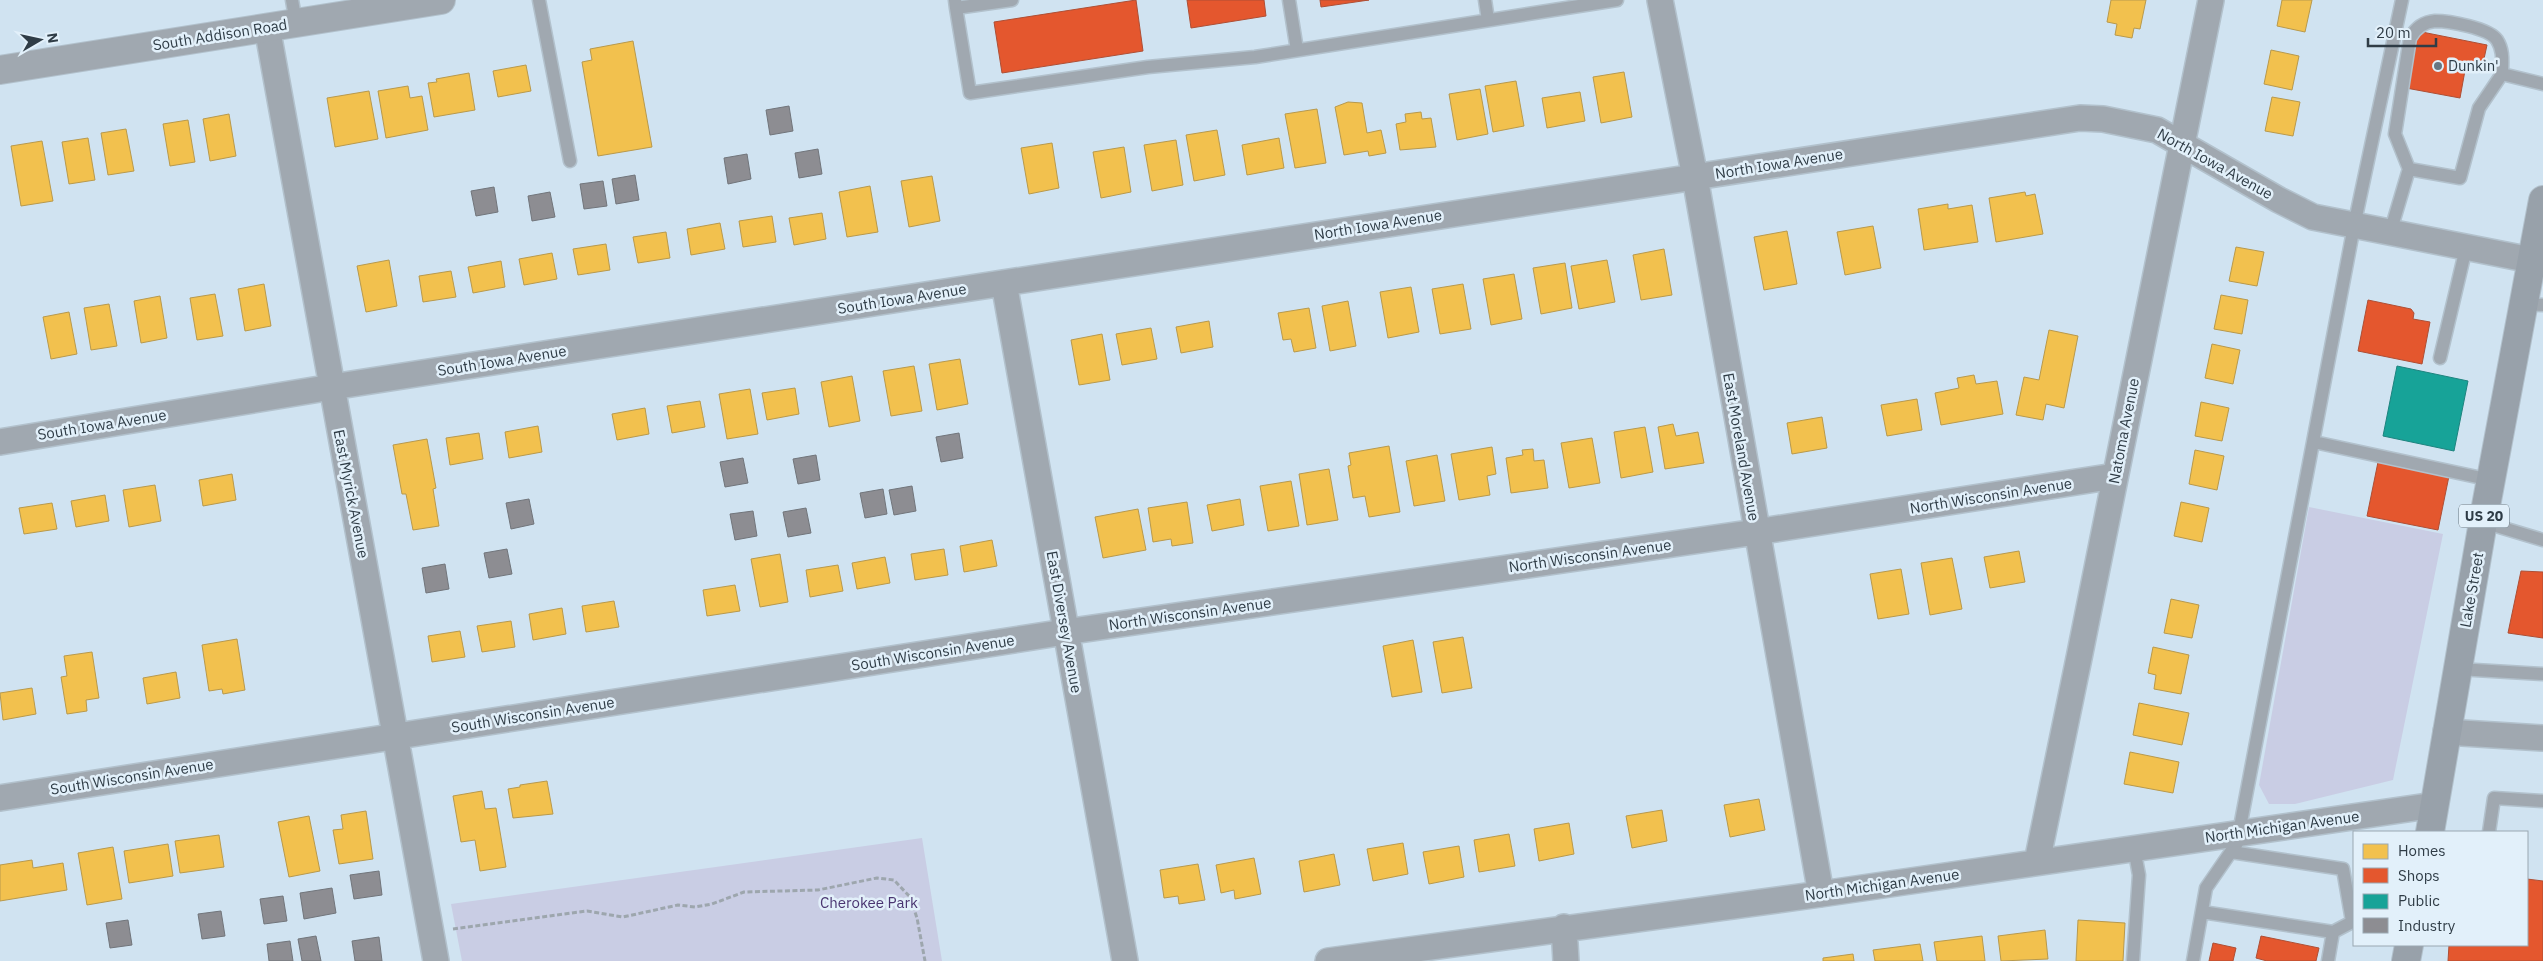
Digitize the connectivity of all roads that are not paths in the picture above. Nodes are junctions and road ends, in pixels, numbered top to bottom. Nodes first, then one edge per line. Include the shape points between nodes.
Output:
1 (440, 0) edge
2 (539, 0) edge
3 (1012, 0) edge
4 (1288, 0) edge
5 (1485, 0) edge
6 (1617, 0) edge
7 (1660, 0) edge
8 (2211, 0) edge
9 (2402, 0) edge
10 (956, 4) edge
11 (294, 11) edge
12 (1488, 20) junction
13 (267, 27) junction
14 (1297, 50) junction
15 (0, 70) edge
16 (2502, 74) junction
17 (2543, 84) edge
18 (2182, 143) junction
19 (570, 161) dead end
20 (2409, 169) junction
21 (1695, 176) junction
22 (2543, 200) edge
23 (2354, 226) junction
24 (2390, 233) junction
25 (2466, 248) junction
26 (2531, 260) junction
27 (1004, 283) junction
28 (2533, 305) edge
29 (2440, 358) dead end
30 (332, 387) junction
31 (0, 442) edge
32 (2314, 442) junction
33 (2115, 476) junction
34 (2491, 480) junction
35 (2483, 522) junction
36 (1756, 532) junction
37 (2543, 540) edge
38 (1065, 632) junction
39 (2458, 668) junction
40 (2543, 674) edge
41 (2446, 732) junction
42 (396, 736) junction
43 (2543, 738) edge
44 (0, 798) edge
45 (2543, 801) edge
46 (2434, 805) junction
47 (2430, 831) edge
48 (2489, 831) edge
49 (2235, 843) junction
50 (2134, 848) junction
51 (2037, 862) junction
52 (1821, 894) junction
53 (2202, 912) junction
54 (2353, 921) edge
55 (1564, 928) junction
56 (2332, 932) junction
57 (2409, 946) edge
58 (436, 961) edge
59 (1124, 961) edge
60 (1328, 961) edge
61 (1566, 961) edge
62 (2132, 961) edge
63 (2193, 961) edge
64 (2328, 961) edge
65 (2406, 961) edge

1 - 11 street, South Addison Road
2 - 19 lane
3 - 10 lane
4 - 14 lane
5 - 12 lane
6 - 12 lane
7 - 21 street, East Moreland Avenue
8 - 18 street, Natoma Avenue
9 - 23 lane
10 - 14 lane via 970,93 1148,67
11 - 13 street, South Addison Road
12 - 14 lane
13 - 15 street, South Addison Road
13 - 30 street, East Myrick Avenue
16 - 17 lane
16 - 20 lane via 2479,108 2460,178
16 - 20 lane via 2503,54 2496,39 2484,30 2434,21 2416,29 2410,38 2395,134
18 - 21 street, North Iowa Avenue via 2136,124 2080,118
18 - 23 street, North Iowa Avenue via 2313,217
18 - 33 street, Natoma Avenue
20 - 24 lane
21 - 27 street, North Iowa Avenue
21 - 36 street, East Moreland Avenue
22 - 26 main road, Lake Street / US 20
23 - 24 street, North Iowa Avenue
23 - 32 lane
24 - 25 street, North Iowa Avenue
25 - 26 street, North Iowa Avenue
25 - 29 lane
26 - 28 main road, Lake Street / US 20
27 - 30 street, South Iowa Avenue
27 - 38 street, East Diversey Avenue
28 - 34 main road, Lake Street / US 20
30 - 31 street, South Iowa Avenue
30 - 42 street, East Myrick Avenue
32 - 34 lane
32 - 49 lane
33 - 36 street, North Wisconsin Avenue
33 - 51 street, Natoma Avenue
34 - 35 main road, Lake Street / US 20
35 - 37 lane
35 - 39 main road, Lake Street / US 20
36 - 38 street, North Wisconsin Avenue
36 - 52 street, East Moreland Avenue
38 - 42 street, South Wisconsin Avenue
38 - 59 street, East Diversey Avenue
39 - 40 lane
39 - 41 main road, Lake Street / US 20
41 - 43 street
41 - 46 main road, Lake Street / US 20
42 - 44 street, South Wisconsin Avenue
42 - 58 street, East Myrick Avenue
45 - 48 lane via 2494,798
46 - 47 main road, Lake Street / US 20
46 - 49 street, North Michigan Avenue
49 - 50 street, North Michigan Avenue
49 - 53 lane via 2206,888
49 - 54 lane via 2344,869
50 - 51 street, North Michigan Avenue
50 - 62 lane via 2139,875
51 - 52 street, North Michigan Avenue
52 - 55 street, North Michigan Avenue
53 - 56 lane
53 - 63 lane
54 - 56 lane
55 - 60 street, North Michigan Avenue
55 - 61 street
56 - 64 lane
57 - 65 main road

